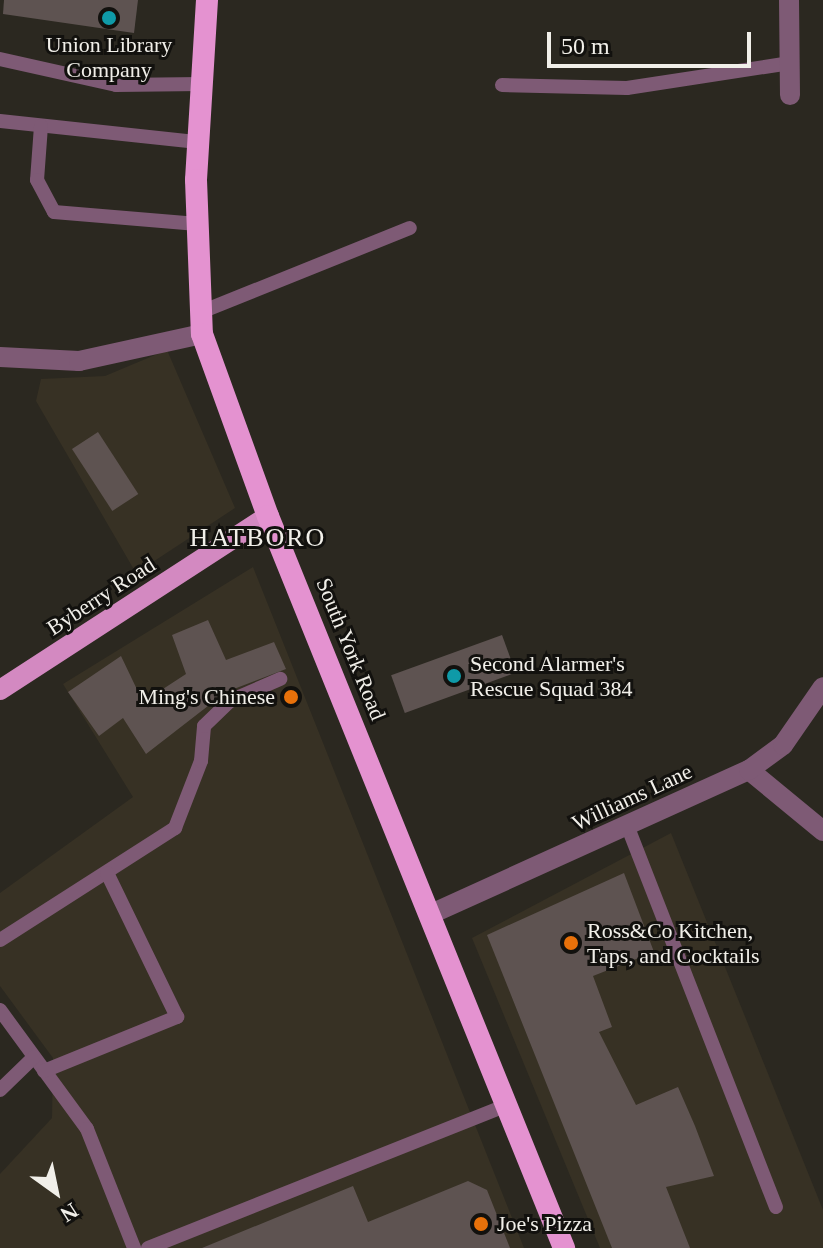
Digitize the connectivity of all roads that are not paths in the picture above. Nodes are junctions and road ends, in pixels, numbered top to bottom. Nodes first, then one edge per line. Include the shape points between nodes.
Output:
1 (207, 0) edge
2 (789, 0) edge
3 (0, 59) edge
4 (790, 63) junction
5 (201, 84) junction
6 (502, 85) dead end
7 (790, 95) dead end
8 (0, 121) edge
9 (41, 126) junction
10 (198, 142) junction
11 (198, 224) junction
12 (410, 228) dead end
13 (201, 323) junction
14 (0, 357) edge
15 (268, 516) junction
16 (280, 679) dead end
17 (823, 687) edge
18 (0, 690) edge
19 (749, 770) junction
20 (627, 825) junction
21 (823, 831) edge
22 (107, 873) junction
23 (431, 914) junction
24 (0, 940) edge
25 (0, 1010) edge
26 (34, 1057) junction
27 (44, 1071) junction
28 (0, 1090) edge
29 (507, 1105) junction
30 (776, 1207) dead end
31 (174, 1243) edge
32 (134, 1248) edge
33 (148, 1248) edge
34 (564, 1248) edge

1 - 5 highway, South York Road
2 - 4 street
3 - 5 lane via 116,85
4 - 6 lane via 627,88
4 - 7 street
5 - 10 highway, South York Road
8 - 9 lane
9 - 10 lane
9 - 11 lane via 37,180 54,212
10 - 11 highway, South York Road
11 - 13 highway, South York Road
12 - 13 lane
13 - 14 street via 79,361
13 - 15 highway, South York Road
15 - 18 main road, Byberry Road
15 - 23 highway, South York Road
16 - 22 lane via 230,701 204,726 201,761 180,820
17 - 19 street, Williams Lane via 783,745
19 - 20 street, Williams Lane
19 - 21 street
20 - 23 street, Williams Lane
20 - 30 lane
22 - 24 lane
22 - 27 lane via 177,1017
23 - 29 highway, South York Road
25 - 26 lane
26 - 27 lane
26 - 28 lane
27 - 32 lane via 87,1129
29 - 31 lane
29 - 34 highway, South York Road
31 - 33 lane

